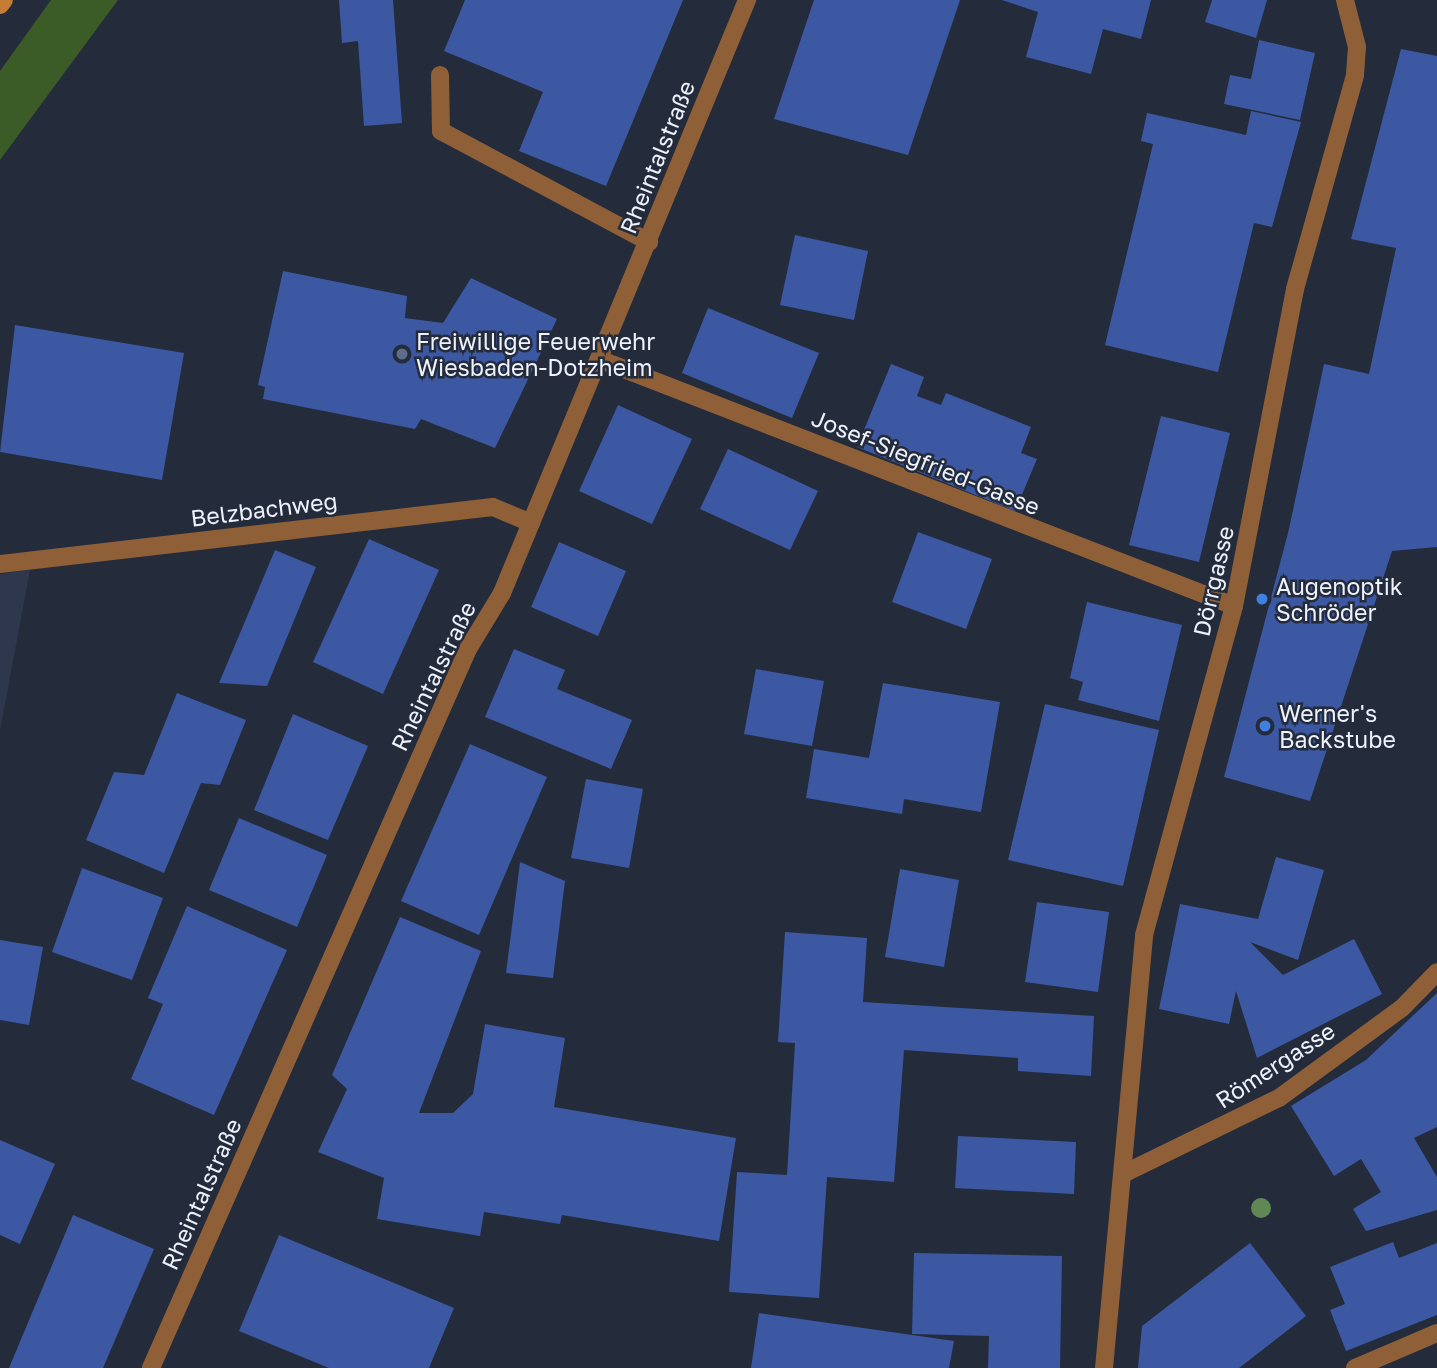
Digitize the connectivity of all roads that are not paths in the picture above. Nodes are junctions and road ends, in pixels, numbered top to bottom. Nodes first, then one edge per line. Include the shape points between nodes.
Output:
1 (4, 0) edge
2 (747, 0) edge
3 (1347, 0) edge
4 (0, 5) edge
5 (440, 75) dead end
6 (649, 242) junction
7 (601, 359) junction
8 (531, 523) junction
9 (0, 564) edge
10 (1234, 606) junction
11 (1437, 972) edge
12 (1123, 1174) junction
13 (1437, 1333) edge
14 (151, 1368) edge
15 (1104, 1368) edge
16 (1355, 1368) edge

1 - 4 main road
2 - 6 street, Rheintalstraße
3 - 10 street, Dörrgasse via 1357,47 1355,75 1295,289
5 - 6 street via 441,131
6 - 7 street, Rheintalstraße
7 - 8 street, Rheintalstraße
7 - 10 street, Josef-Siegfried-Gasse
8 - 9 street, Belzbachweg via 493,507
8 - 14 street, Rheintalstraße via 502,593 468,649
10 - 12 street, Dörrgasse via 1143,935
11 - 12 street, Römergasse via 1402,1008 1279,1098
12 - 15 street, Dörrgasse
13 - 16 street

